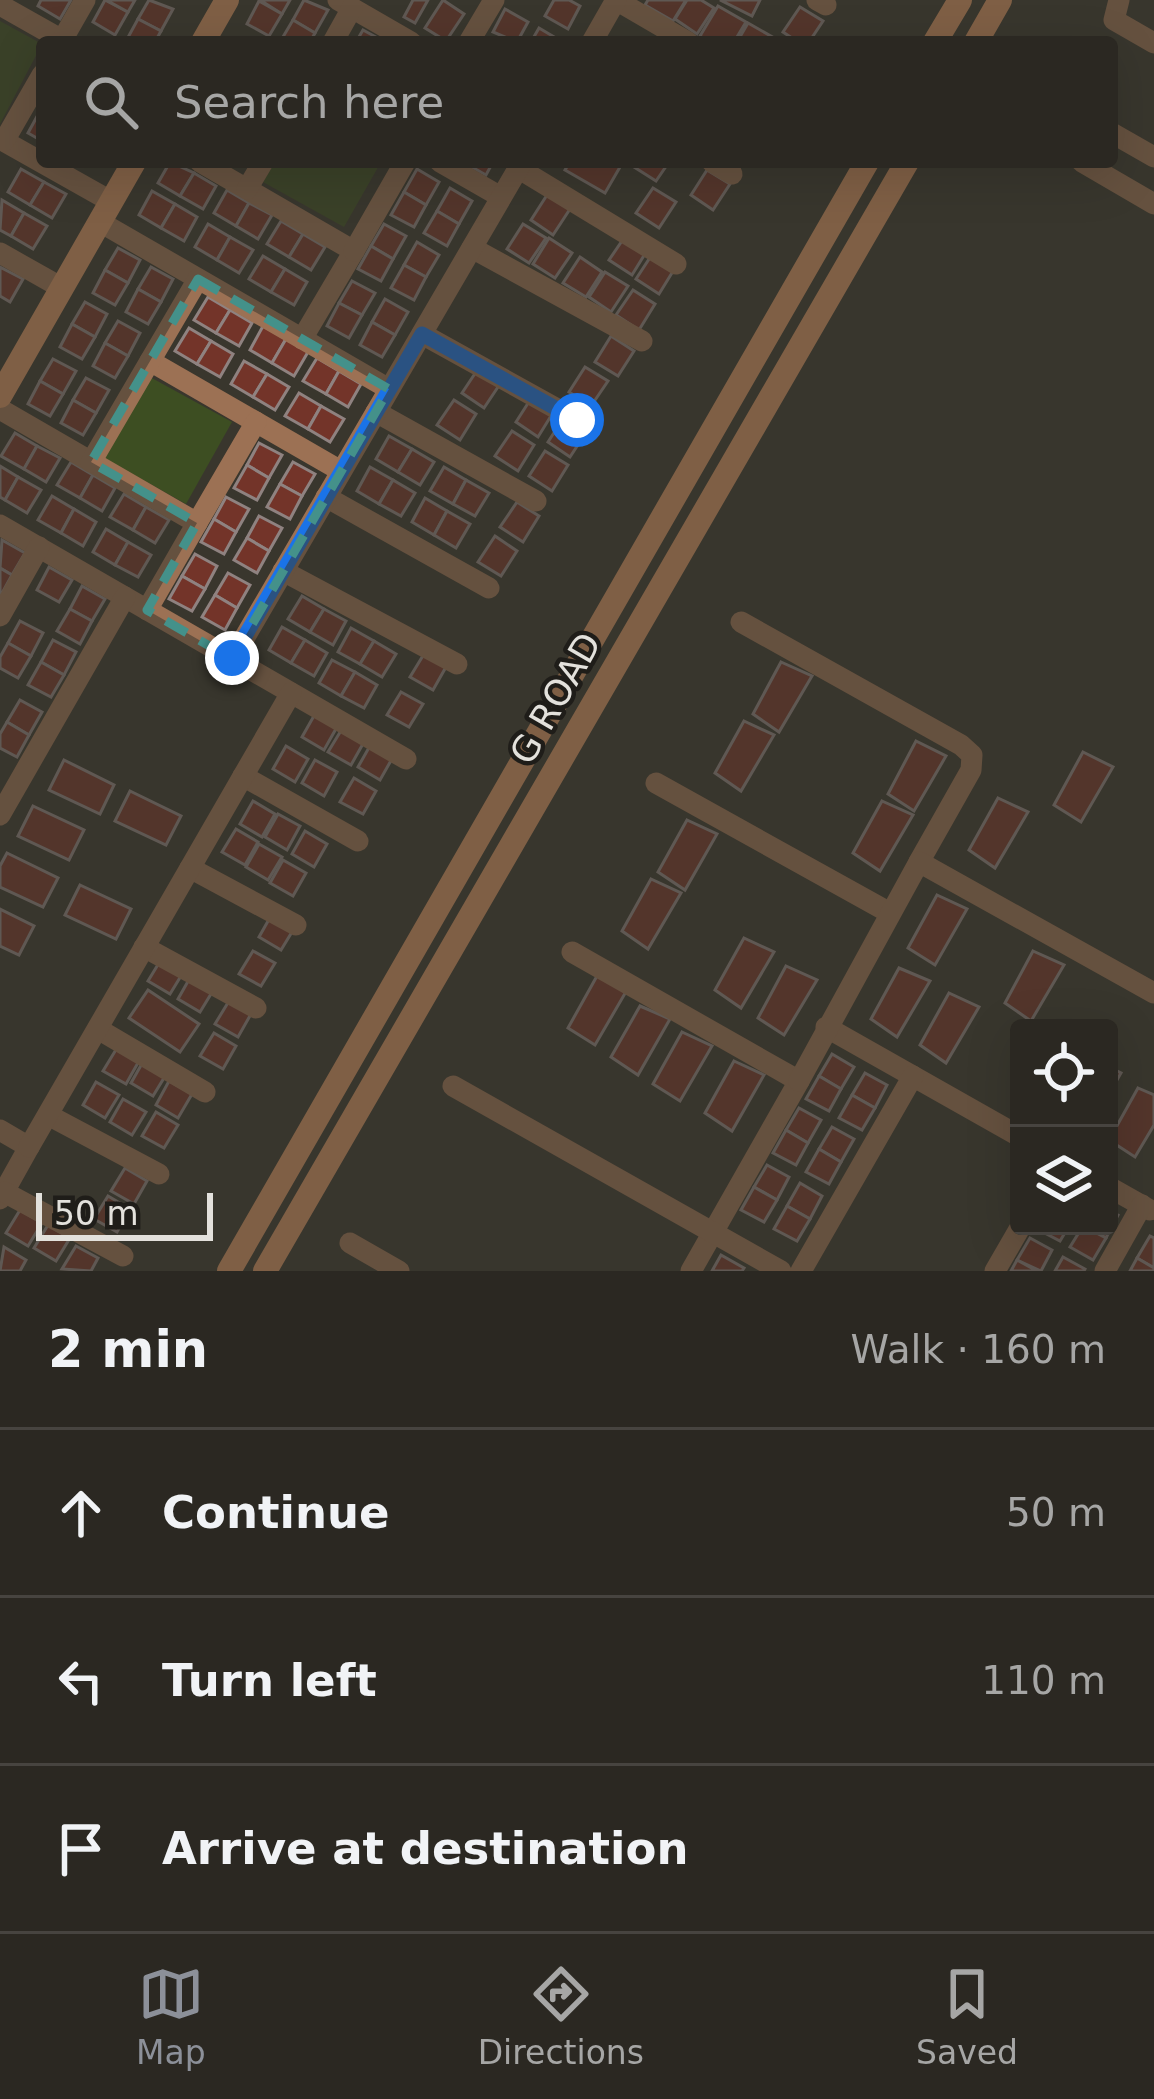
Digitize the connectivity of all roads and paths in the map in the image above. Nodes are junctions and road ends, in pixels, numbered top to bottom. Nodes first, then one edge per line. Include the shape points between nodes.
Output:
1 (85, 0) edge
2 (494, 0) edge
3 (616, 0) edge
4 (960, 0) edge
5 (1000, 0) edge
6 (1119, 0) edge
7 (216, 4) edge
8 (345, 4) edge
9 (0, 5) edge
10 (53, 36) edge
11 (65, 36) edge
12 (205, 36) edge
13 (335, 36) edge
14 (401, 36) edge
15 (473, 36) edge
16 (595, 36) edge
17 (678, 36) edge
18 (944, 36) edge
19 (979, 36) edge
20 (1154, 44) edge
21 (36, 85) edge
22 (1118, 136) edge
23 (2, 140) edge
24 (1154, 157) edge
25 (36, 164) edge
26 (42, 168) edge
27 (131, 168) edge
28 (210, 168) edge
29 (259, 168) edge
30 (402, 168) edge
31 (450, 168) edge
32 (518, 168) edge
33 (525, 168) edge
34 (863, 168) edge
35 (904, 168) edge
36 (1092, 168) edge
37 (247, 189) junction
38 (501, 197) junction
39 (1154, 204) edge
40 (106, 212) junction
41 (472, 248) junction
42 (354, 251) junction
43 (0, 253) edge
44 (676, 264) dead end
45 (198, 279) junction
46 (62, 288) junction
47 (422, 334) junction
48 (302, 339) junction
49 (642, 340) dead end
50 (150, 361) junction
51 (389, 389) junction
52 (0, 396) edge
53 (0, 409) edge
54 (376, 412) junction
55 (577, 420) dead end
56 (256, 422) junction
57 (92, 461) junction
58 (341, 471) junction
59 (326, 497) junction
60 (536, 501) dead end
61 (197, 523) junction
62 (0, 525) edge
63 (38, 547) junction
64 (283, 572) junction
65 (489, 588) dead end
66 (125, 597) junction
67 (147, 610) junction
68 (0, 616) edge
69 (741, 622) dead end
70 (232, 658) junction
71 (457, 664) dead end
72 (291, 693) junction
73 (406, 759) dead end
74 (243, 776) junction
75 (8, 783) edge
76 (656, 783) dead end
77 (0, 814) edge
78 (358, 841) dead end
79 (919, 862) junction
80 (190, 868) junction
81 (890, 914) junction
82 (296, 925) dead end
83 (145, 947) junction
84 (572, 952) dead end
85 (1154, 993) edge
86 (256, 1008) dead end
87 (826, 1027) junction
88 (98, 1029) junction
89 (913, 1076) junction
90 (799, 1081) junction
91 (453, 1086) dead end
92 (206, 1092) dead end
93 (48, 1115) junction
94 (0, 1130) edge
95 (1010, 1131) edge
96 (29, 1147) junction
97 (159, 1174) dead end
98 (1118, 1191) edge
99 (2, 1195) edge
100 (1148, 1209) edge
101 (713, 1233) junction
102 (1016, 1235) edge
103 (350, 1243) dead end
104 (123, 1256) dead end
105 (229, 1271) edge
106 (265, 1271) edge
107 (399, 1271) edge
108 (691, 1271) edge
109 (781, 1271) edge
110 (801, 1271) edge
111 (995, 1271) edge
112 (1105, 1271) edge

1 - 11 street
2 - 15 street
3 - 16 street
3 - 17 street
4 - 18 street
5 - 19 street
6 - 20 street via 1114,20
7 - 12 street
8 - 13 street
8 - 14 street
9 - 10 street
21 - 23 street
22 - 24 street
23 - 25 street
26 - 40 street
27 - 40 street
28 - 37 street
29 - 37 street
30 - 42 street
31 - 38 street
32 - 38 street
33 - 44 street
34 - 105 street, G ROAD
35 - 106 street, G ROAD
36 - 39 street
37 - 42 street
38 - 41 street
40 - 45 street
40 - 46 street
41 - 47 street
41 - 49 street
42 - 48 street
43 - 46 street
45 - 48 street
45 - 50 street
46 - 52 street
47 - 51 street
47 - 55 street
48 - 51 street
50 - 56 street
50 - 57 street
51 - 54 street
53 - 57 street
54 - 58 street
54 - 60 street
56 - 58 street
56 - 61 street
57 - 61 street
58 - 59 street
59 - 64 street
59 - 65 street
61 - 67 street
62 - 63 street
63 - 66 street
63 - 68 street
64 - 70 street
64 - 71 street
66 - 67 street
66 - 75 street
67 - 70 street
69 - 79 street via 973,755
70 - 72 street
72 - 73 street
72 - 74 street
74 - 78 street
74 - 80 street
75 - 77 street
76 - 81 street
79 - 81 street
79 - 85 street
80 - 82 street
80 - 83 street
81 - 87 street
83 - 86 street
83 - 88 street
84 - 90 street
87 - 89 street
87 - 90 street
88 - 92 street
88 - 93 street
89 - 95 street
89 - 110 street
90 - 101 street
91 - 101 street
93 - 96 street
93 - 97 street
94 - 96 street
96 - 99 street
98 - 100 street
99 - 104 street
100 - 112 street
101 - 108 street
101 - 109 street
102 - 111 street
103 - 107 street

